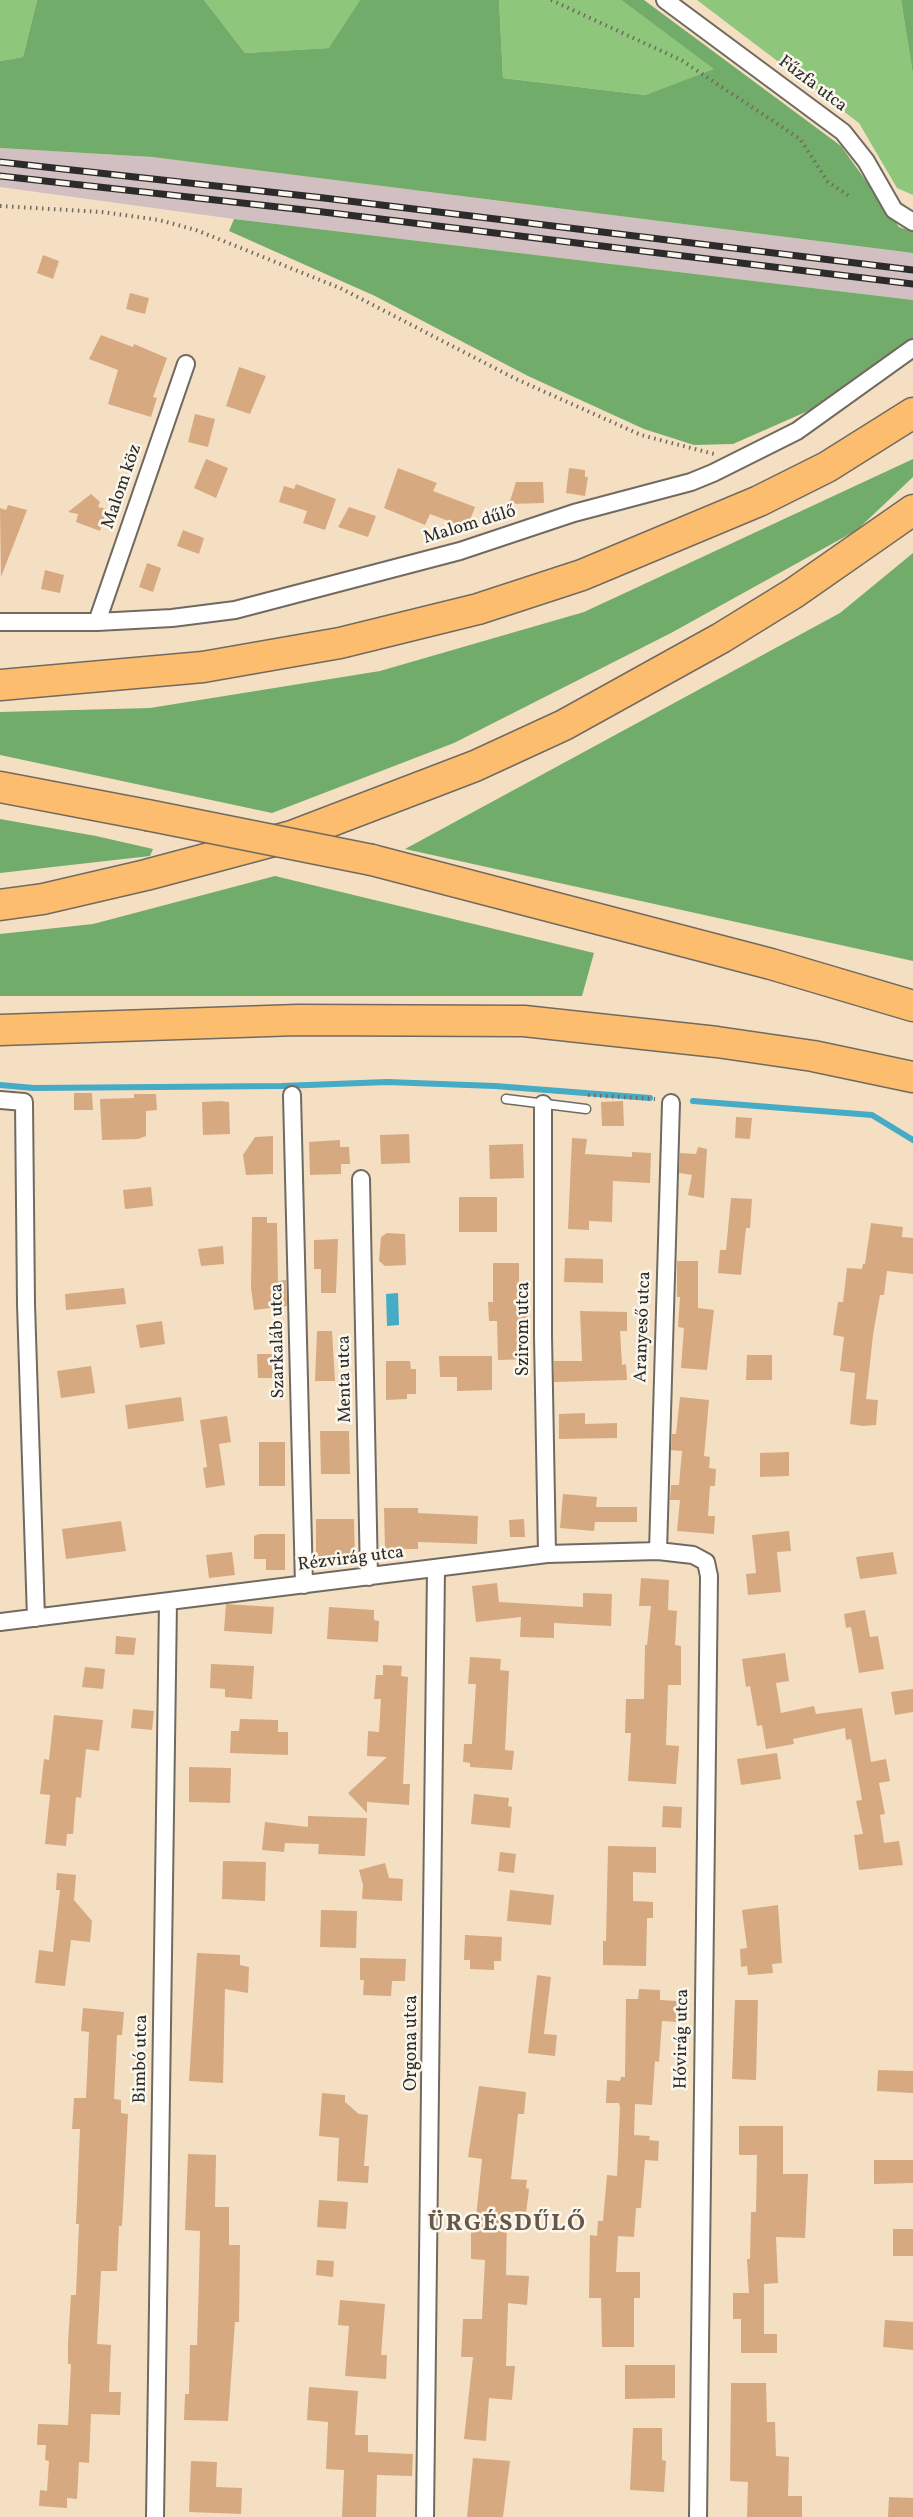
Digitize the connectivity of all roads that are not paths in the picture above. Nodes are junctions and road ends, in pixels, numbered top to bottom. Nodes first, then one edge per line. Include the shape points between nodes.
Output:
1 (666, 0) edge
2 (913, 222) edge
3 (913, 348) edge
4 (186, 364) dead end
5 (913, 413) edge
6 (913, 510) edge
7 (0, 622) edge
8 (97, 622) junction
9 (0, 685) edge
10 (0, 788) edge
11 (0, 905) edge
12 (913, 1006) edge
13 (0, 1030) edge
14 (913, 1077) edge
15 (292, 1095) dead end
16 (506, 1099) dead end
17 (0, 1100) edge
18 (671, 1103) road end
19 (543, 1104) junction
20 (586, 1109) dead end
21 (361, 1179) dead end
22 (658, 1551) junction
23 (548, 1554) junction
24 (706, 1562) joint
25 (436, 1569) junction
26 (369, 1577) junction
27 (304, 1585) junction
28 (168, 1602) junction
29 (36, 1618) junction
30 (0, 1622) edge
31 (155, 2517) edge
32 (425, 2517) edge
33 (698, 2517) edge

1 - 2 street, Fűzfa utca via 843,132 866,161 888,202
3 - 8 street, Malom dűlő via 797,431 691,482 574,513 460,551 235,610
4 - 8 street, Malom köz
5 - 9 highway via 827,467 759,501 582,575 478,609 340,644 203,667
6 - 11 highway via 795,593 721,638 564,725 475,766 292,836 146,875
7 - 8 street, Malom dűlő
10 - 12 highway, bridge via 372,860 771,964
13 - 14 highway via 298,1020 524,1021 717,1042 813,1056
15 - 27 street, Szarkaláb utca
16 - 19 lane
17 - 29 street via 24,1102
18 - 22 street, Aranyeső utca
19 - 20 lane
19 - 23 street, Szirom utca
21 - 26 street, Menta utca
22 - 23 street, Rézvirág utca
22 - 24 street, Rézvirág utca via 693,1555
23 - 25 street, Rézvirág utca
24 - 33 street, Hóvirág utca via 709,1576
25 - 26 street, Rézvirág utca
25 - 32 street, Orgona utca
26 - 27 street, Rézvirág utca
27 - 28 street, Rézvirág utca
28 - 29 street, Rézvirág utca
28 - 31 street, Bimbó utca
29 - 30 street, Rézvirág utca

